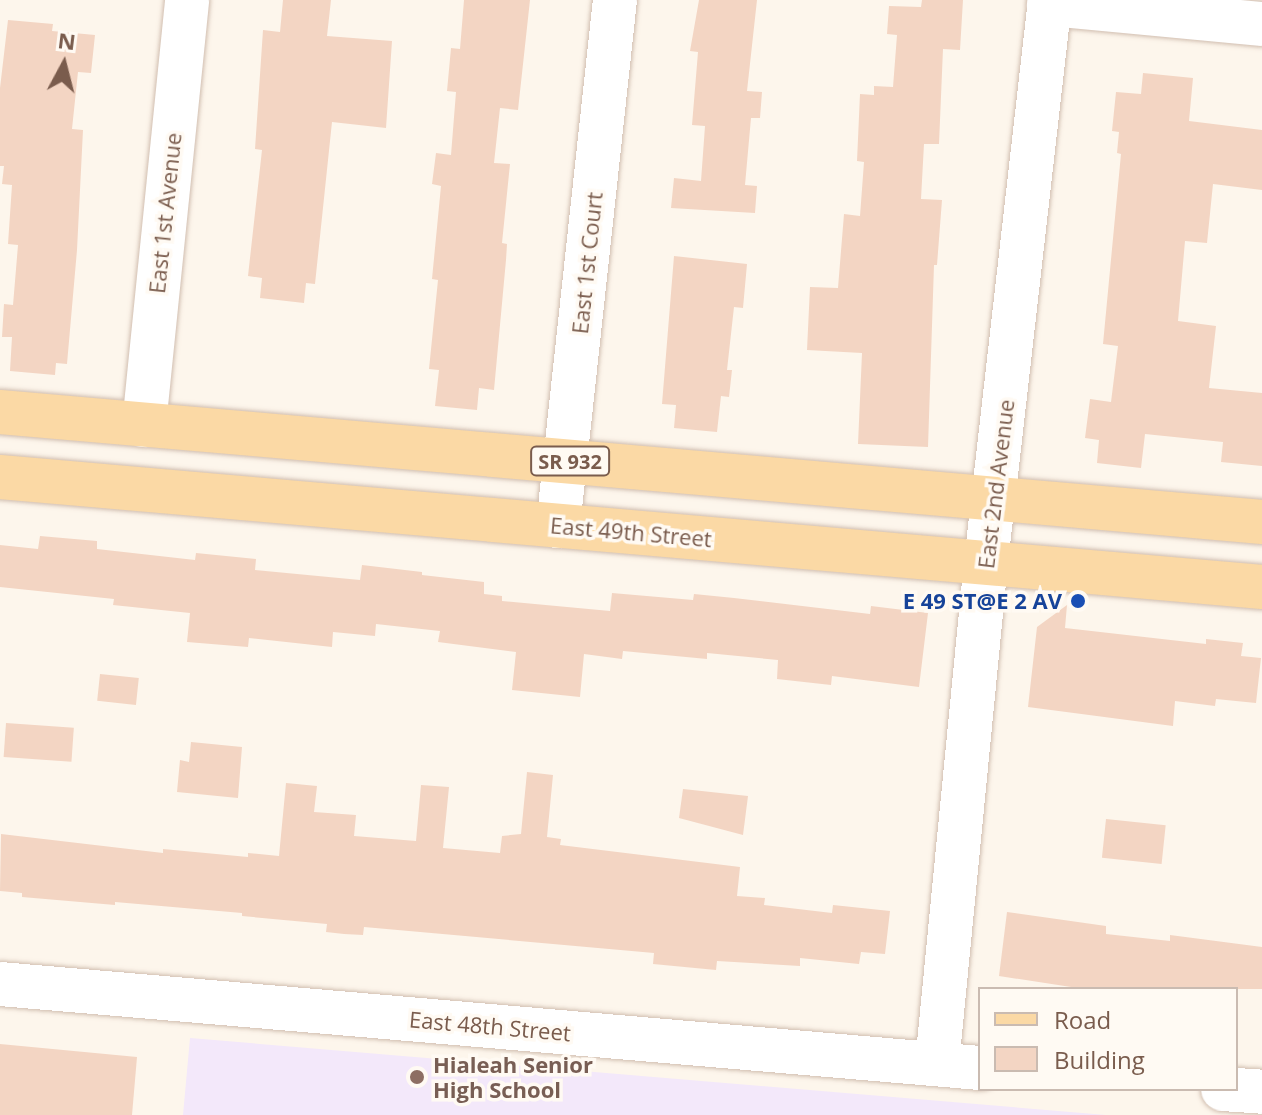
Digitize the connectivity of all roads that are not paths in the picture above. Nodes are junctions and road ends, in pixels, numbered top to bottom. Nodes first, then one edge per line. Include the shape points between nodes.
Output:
1 (187, 0) edge
2 (615, 0) edge
3 (1049, 2) edge
4 (1262, 24) edge
5 (0, 412) edge
6 (144, 425) junction
7 (566, 461) junction
8 (0, 477) edge
9 (996, 500) junction
10 (1262, 522) edge
11 (558, 526) junction
12 (986, 562) junction
13 (1262, 587) edge
14 (0, 984) edge
15 (937, 1064) junction
16 (978, 1068) edge
17 (1238, 1090) edge
18 (1262, 1092) edge

1 - 6 street, East 1st Avenue
2 - 7 street, East 1st Court
3 - 4 street
3 - 9 street, East 2nd Avenue
5 - 6 main road, SR 932
6 - 7 main road, SR 932
7 - 9 main road, SR 932
7 - 11 street, East 1st Court
8 - 11 main road, East 49th Street
9 - 10 main road, SR 932
9 - 12 street, East 2nd Avenue
11 - 12 main road, East 49th Street
12 - 13 main road, East 49th Street
12 - 15 street, East 2nd Avenue
14 - 15 street, East 48th Street
15 - 16 street, East 48th Street
17 - 18 street

